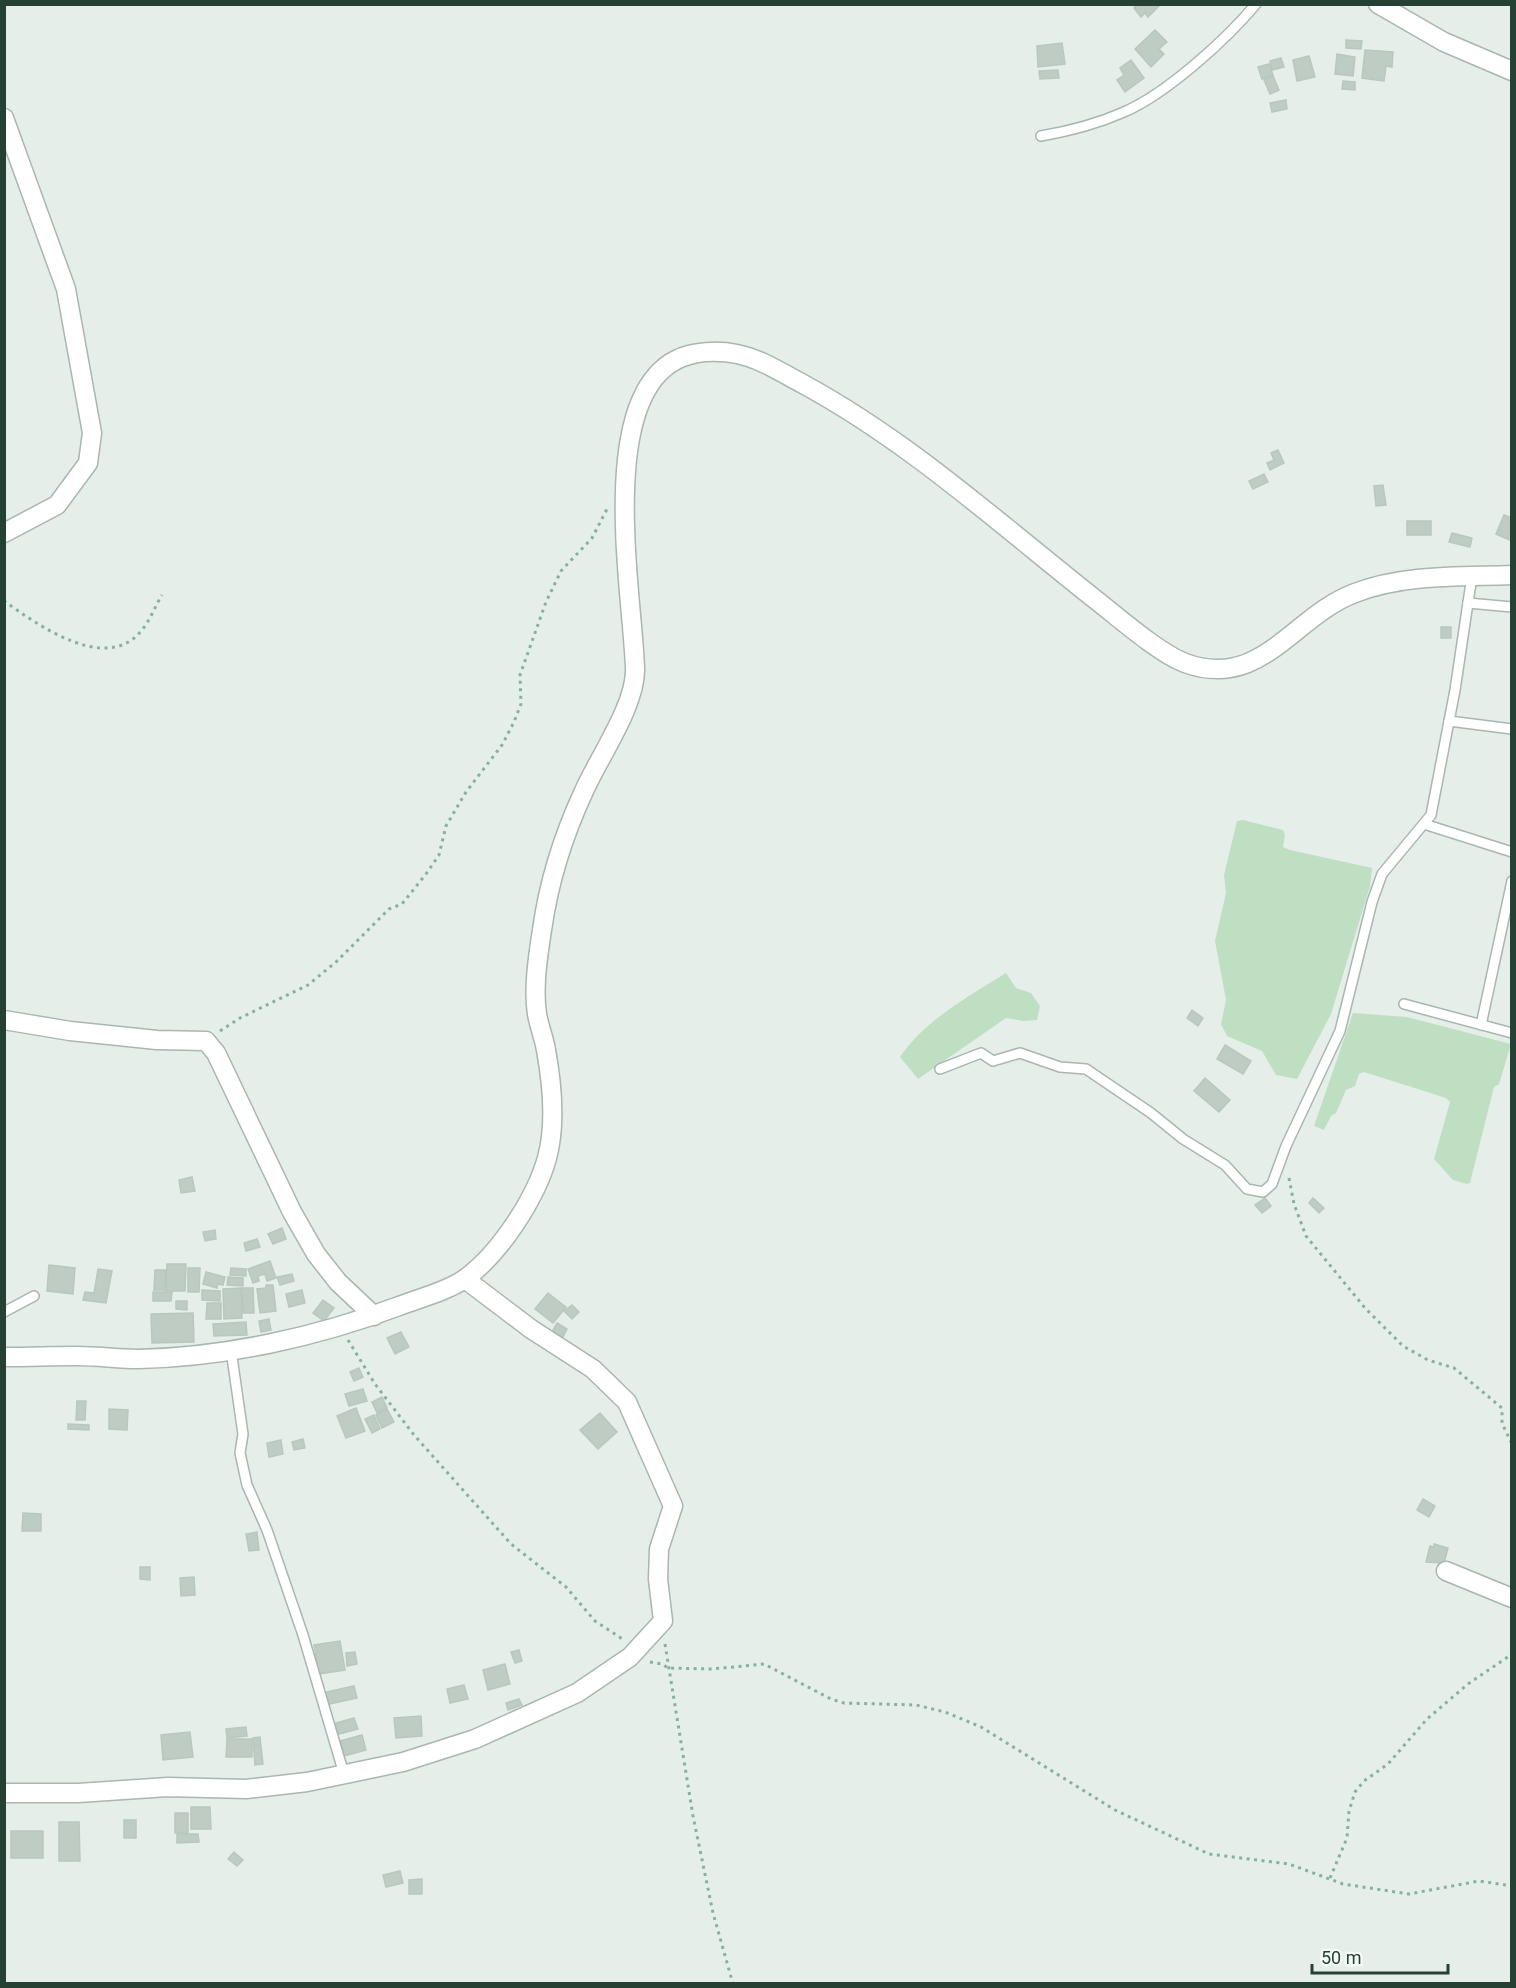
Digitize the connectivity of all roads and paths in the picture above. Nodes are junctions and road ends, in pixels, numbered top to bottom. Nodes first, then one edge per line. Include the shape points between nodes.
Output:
1 (1256, 4) edge
2 (1378, 4) edge
3 (1512, 71) edge
4 (4, 118) edge
5 (1041, 136) dead end
6 (625, 483) junction
7 (4, 533) edge
8 (1512, 575) edge
9 (1472, 576) junction
10 (162, 595) dead end
11 (4, 601) edge
12 (1468, 603) junction
13 (1512, 607) edge
14 (1449, 721) junction
15 (1512, 729) edge
16 (1424, 824) junction
17 (1512, 852) edge
18 (1512, 881) edge
19 (1404, 1004) dead end
20 (4, 1020) edge
21 (1481, 1025) junction
22 (1512, 1033) edge
23 (206, 1041) junction
24 (940, 1069) dead end
25 (1281, 1159) junction
26 (465, 1279) junction
27 (34, 1296) dead end
28 (4, 1312) edge
29 (374, 1316) junction
30 (344, 1324) junction
31 (231, 1350) junction
32 (4, 1357) edge
33 (1512, 1444) edge
34 (1446, 1571) dead end
35 (1512, 1598) edge
36 (663, 1621) junction
37 (634, 1653) junction
38 (1512, 1654) edge
39 (668, 1668) junction
40 (344, 1774) junction
41 (4, 1793) edge
42 (1330, 1879) junction
43 (1512, 1886) edge
44 (734, 1983) edge

1 - 5 lane via 1176,80 1127,111 1083,128
2 - 3 street via 1444,42
4 - 7 street via 66,290 92,433 88,464 57,505
6 - 9 street via 634,412 645,386 666,364 682,357 698,353 740,355 766,364 829,398 892,438 1182,663 1218,670 1249,666 1315,614 1351,594 1386,583
6 - 23 path via 592,538 561,571 520,675 521,704 514,722 446,826 439,855 426,874 402,904 389,909 308,985 240,1018
6 - 26 street via 634,687 557,853 546,900 536,1010 547,1054 552,1122 547,1157 523,1213
8 - 9 street
9 - 12 lane
10 - 11 path via 141,631 126,645 108,649 90,648 58,635
12 - 13 lane
12 - 14 lane
14 - 15 lane
14 - 16 lane via 1431,815
16 - 17 lane
16 - 25 lane via 1383,874 1372,902 1340,1031
18 - 21 lane
19 - 21 lane
20 - 23 street via 157,1040
21 - 22 lane
23 - 29 street via 216,1053 316,1254 338,1282
24 - 25 lane via 981,1053 993,1061 1020,1053 1060,1067 1086,1069 1219,1160 1254,1192 1263,1192 1272,1184
25 - 33 path via 1306,1236 1320,1256 1403,1346 1454,1368 1502,1408 1502,1423
26 - 29 street
26 - 36 street via 593,1369 627,1402 673,1506 659,1549
27 - 28 lane
29 - 30 street
30 - 31 street
30 - 37 path via 349,1342 375,1384 414,1435 512,1544 567,1587 595,1621
31 - 32 street via 136,1359
31 - 40 lane via 243,1434 240,1453 247,1485 296,1614
34 - 35 street
36 - 37 street
36 - 39 path
37 - 39 path
37 - 40 street via 577,1693 475,1739 403,1762
38 - 42 path via 1427,1719 1388,1764 1354,1792 1347,1838
39 - 42 path via 764,1664 844,1703 916,1705 945,1712 981,1727 1115,1810 1209,1854 1290,1864
39 - 44 path via 713,1913
40 - 41 street via 246,1790 168,1787
42 - 43 path via 1409,1894 1479,1881

